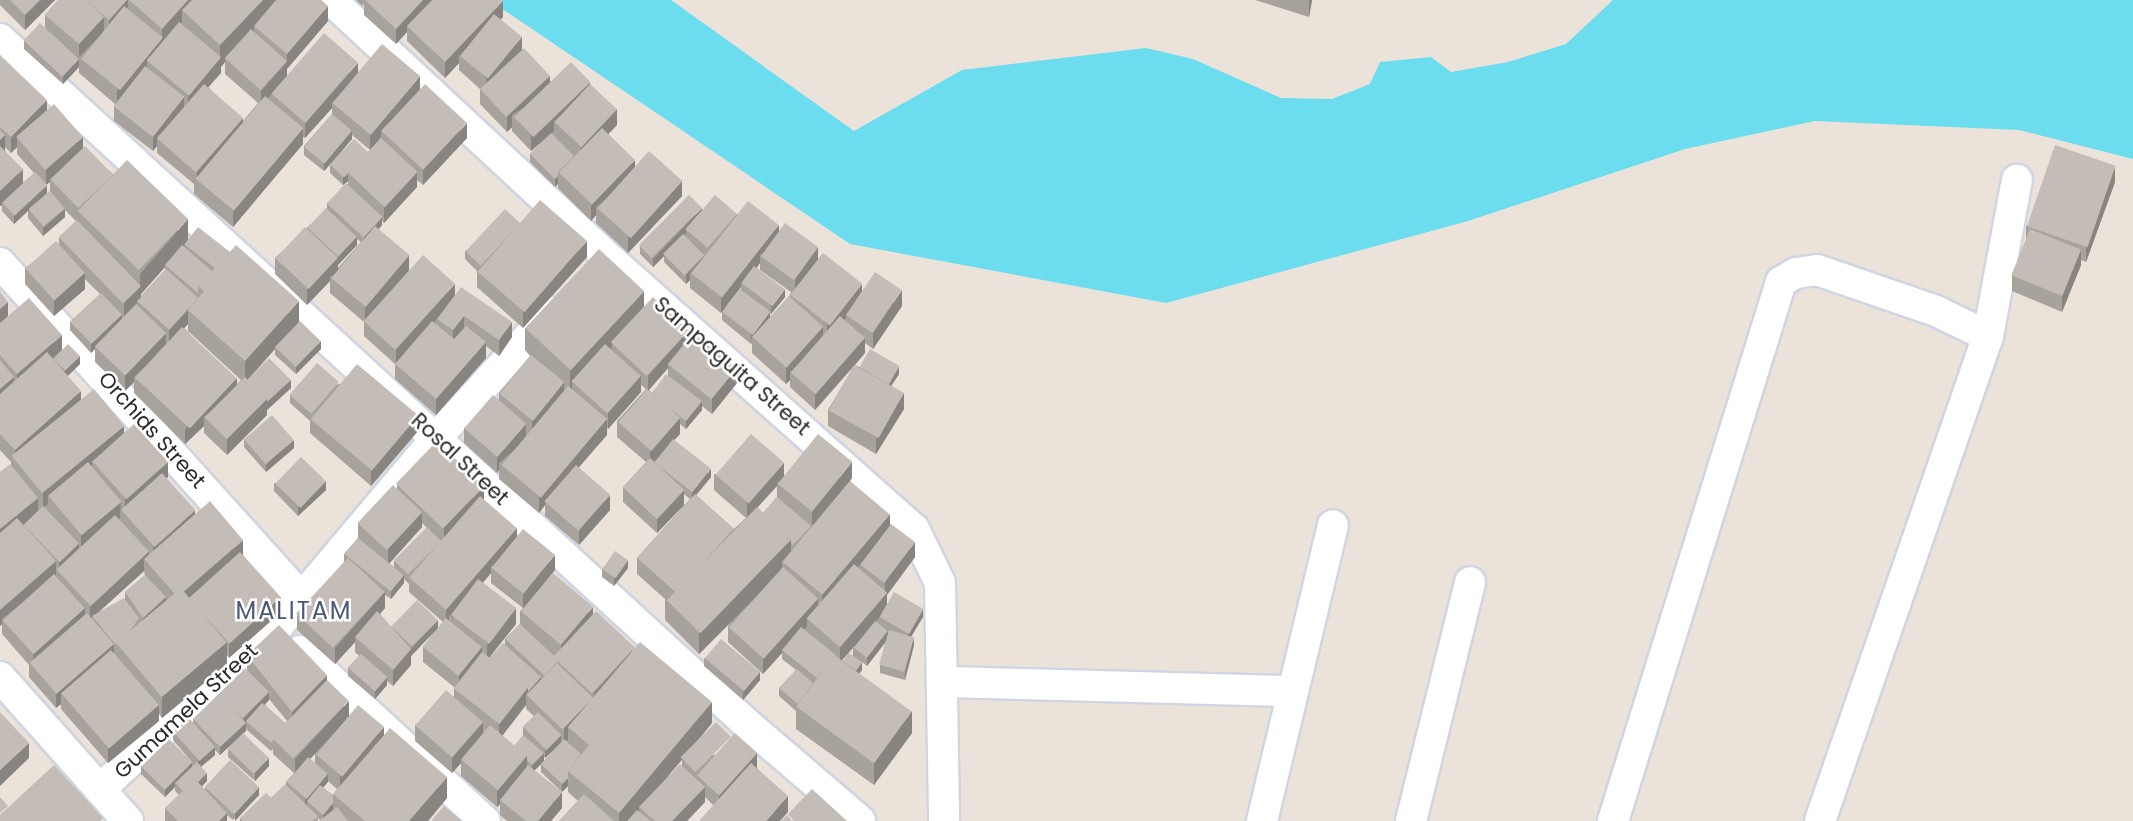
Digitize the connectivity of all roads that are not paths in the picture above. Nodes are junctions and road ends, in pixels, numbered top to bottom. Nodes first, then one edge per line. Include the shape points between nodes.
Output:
1 (331, 0) edge
2 (0, 39) edge
3 (2017, 180) dead end
4 (0, 263) edge
5 (585, 274) junction
6 (1988, 336) junction
7 (437, 438) junction
8 (1333, 525) dead end
9 (1470, 582) dead end
10 (303, 599) junction
11 (278, 626) junction
12 (0, 677) edge
13 (943, 682) junction
14 (1290, 691) junction
15 (100, 789) junction
16 (128, 821) edge
17 (485, 821) edge
18 (860, 821) edge
19 (944, 821) edge
20 (1262, 821) edge
21 (1411, 821) edge
22 (1614, 821) edge
23 (1819, 821) edge

1 - 5 street, Sampaguita Street
2 - 7 street, Rosal Street
3 - 6 street
4 - 10 street, Orchids Street
5 - 7 street, Gumamela Street
5 - 13 street, Sampaguita Street via 914,530 940,583
6 - 22 street via 1936,311 1817,270 1796,273 1781,282
6 - 23 street
7 - 10 street, Gumamela Street
7 - 18 street, Rosal Street via 747,724
8 - 14 street
9 - 21 street
10 - 11 street, Gumamela Street
11 - 15 street, Gumamela Street
11 - 17 street via 318,672
12 - 15 street
13 - 14 street
13 - 19 street, Sampaguita Street
14 - 20 street
15 - 16 street

